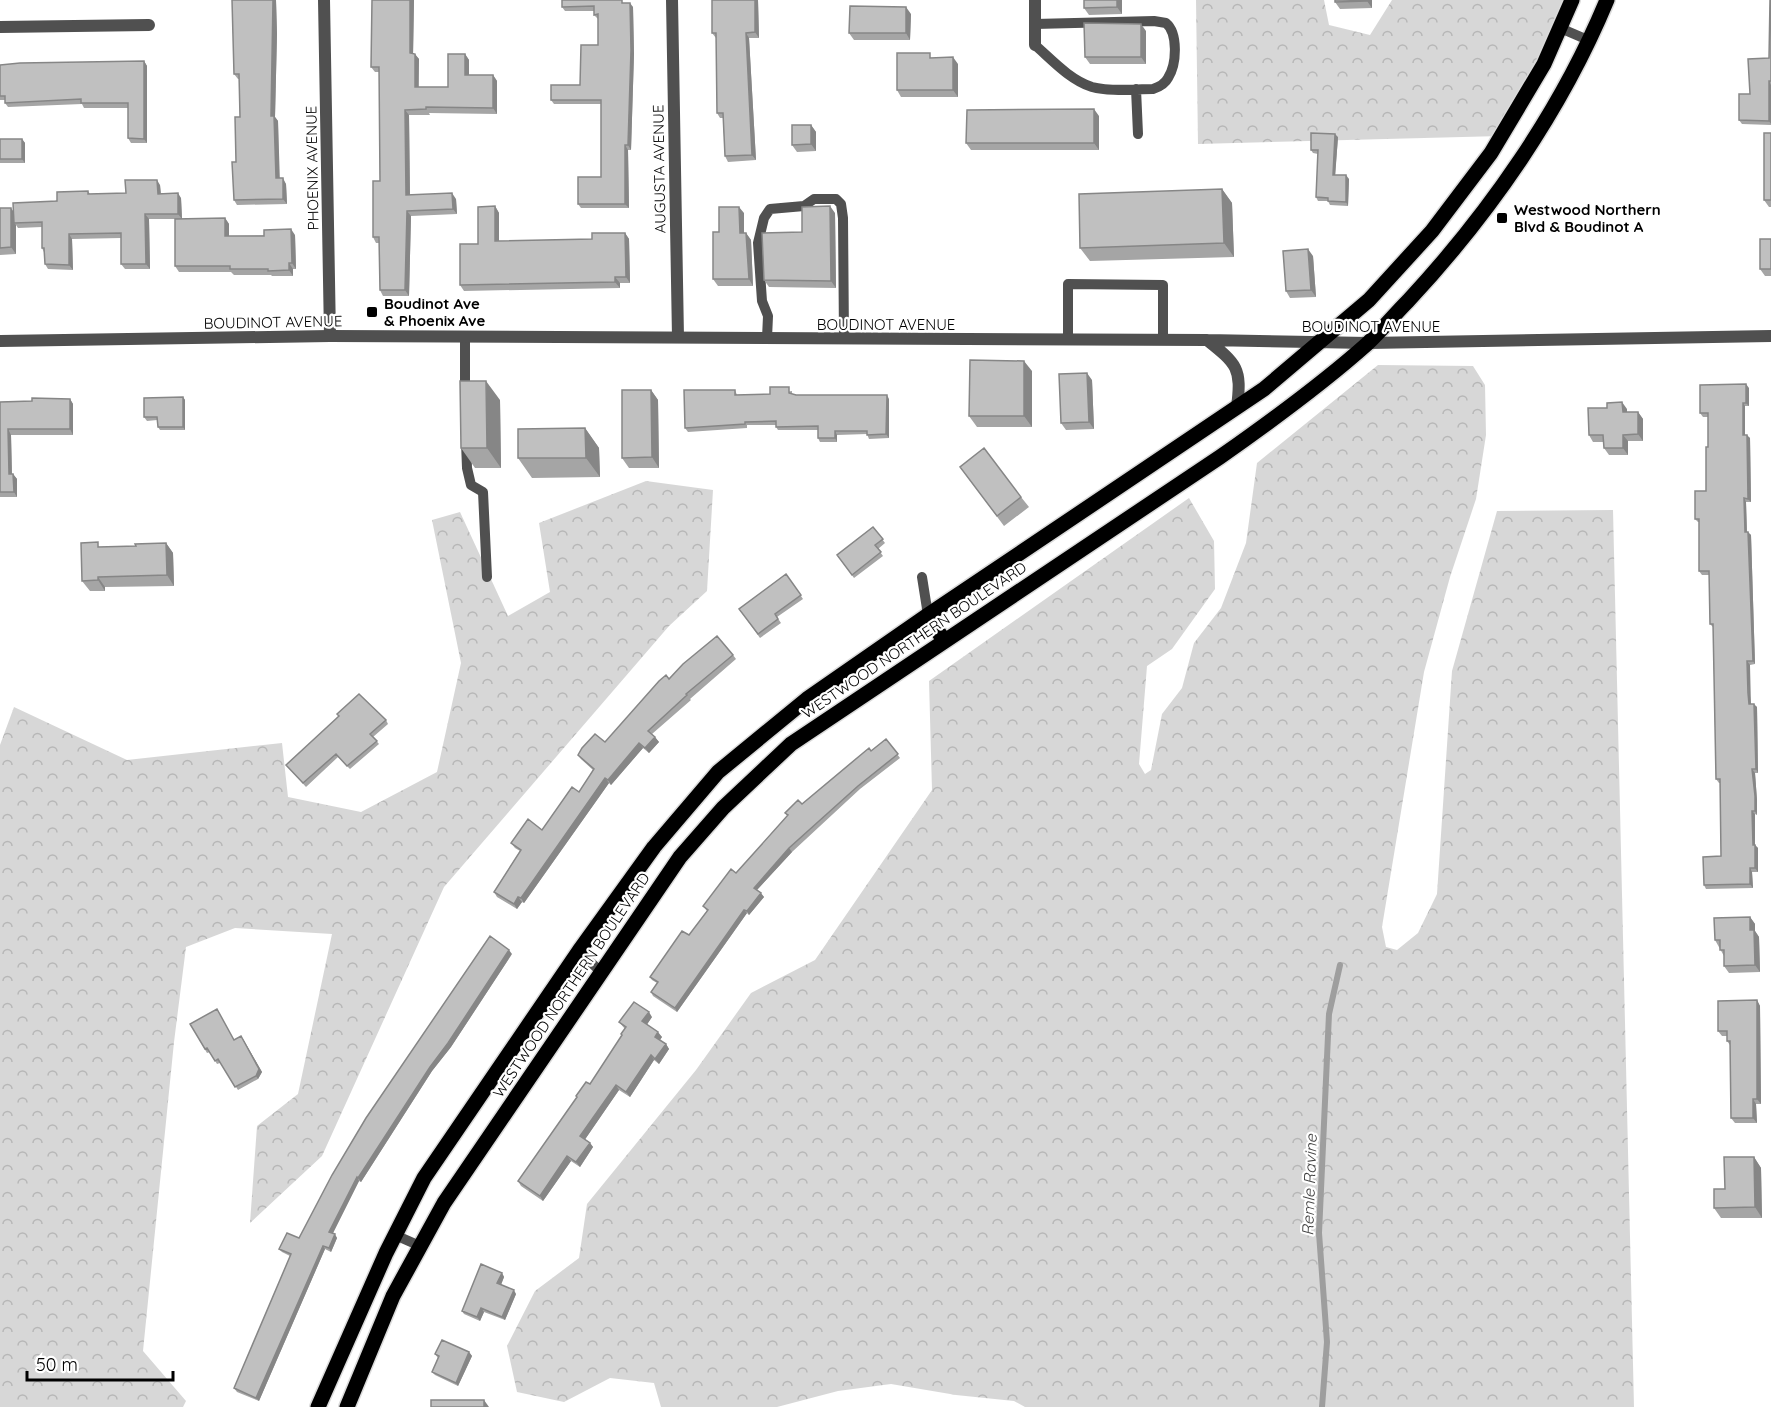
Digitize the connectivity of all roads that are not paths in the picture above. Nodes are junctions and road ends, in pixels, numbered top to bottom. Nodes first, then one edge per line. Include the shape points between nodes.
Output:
1 (324, 0) edge
2 (672, 0) edge
3 (1035, 0) edge
4 (1572, 0) edge
5 (1607, 0) edge
6 (1035, 24) junction
7 (149, 25) dead end
8 (0, 27) edge
9 (1560, 28) junction
10 (1588, 40) junction
11 (1035, 45) joint
12 (1136, 89) junction
13 (1138, 134) dead end
14 (330, 336) junction
15 (1771, 336) edge
16 (465, 337) junction
17 (678, 338) junction
18 (767, 338) junction
19 (844, 339) junction
20 (1068, 339) junction
21 (1163, 339) junction
22 (1207, 340) junction
23 (0, 341) edge
24 (1318, 342) junction
25 (1368, 343) junction
26 (1237, 407) junction
27 (466, 410) edge
28 (466, 433) edge
29 (922, 576) dead end
30 (487, 577) dead end
31 (928, 615) junction
32 (944, 641) junction
33 (579, 951) junction
34 (601, 972) junction
35 (395, 1235) junction
36 (420, 1246) junction
37 (318, 1407) edge
38 (347, 1407) edge

1 - 14 street, PHOENIX AVENUE
2 - 17 street, AUGUSTA AVENUE
3 - 6 street
4 - 9 main road, WESTWOOD NORTHERN BOULEVARD
5 - 10 main road, WESTWOOD NORTHERN BOULEVARD
6 - 11 street
6 - 12 lane via 1166,23 1174,33 1173,64 1168,78 1153,89
7 - 8 street
9 - 10 lane
9 - 24 main road, WESTWOOD NORTHERN BOULEVARD via 1544,64 1491,153 1432,231 1369,300
10 - 25 main road, WESTWOOD NORTHERN BOULEVARD via 1533,140 1489,202 1437,270
11 - 12 lane via 1082,83
12 - 13 lane
14 - 16 street, BOUDINOT AVENUE
14 - 23 street, BOUDINOT AVENUE
15 - 25 street, BOUDINOT AVENUE
16 - 17 street, BOUDINOT AVENUE
16 - 27 lane
17 - 18 street, BOUDINOT AVENUE
18 - 19 street, BOUDINOT AVENUE
18 - 19 lane via 759,243 766,213 823,198 836,199 841,204
19 - 20 street, BOUDINOT AVENUE
20 - 21 street, BOUDINOT AVENUE
20 - 21 lane via 1068,284 1079,284 1163,285
21 - 22 street, BOUDINOT AVENUE
22 - 24 street, BOUDINOT AVENUE
22 - 26 street via 1236,366
24 - 25 street, BOUDINOT AVENUE
24 - 26 main road, WESTWOOD NORTHERN BOULEVARD
25 - 32 main road, WESTWOOD NORTHERN BOULEVARD via 1280,416
26 - 31 main road, WESTWOOD NORTHERN BOULEVARD
28 - 30 lane via 471,485 483,492
29 - 31 lane
31 - 32 main road
31 - 33 main road, WESTWOOD NORTHERN BOULEVARD via 807,699 718,772 654,847
32 - 34 main road, WESTWOOD NORTHERN BOULEVARD via 791,744 723,808 681,857
33 - 34 lane
33 - 35 main road, WESTWOOD NORTHERN BOULEVARD via 424,1178
34 - 36 main road, WESTWOOD NORTHERN BOULEVARD via 444,1203
35 - 36 lane
35 - 37 main road, WESTWOOD NORTHERN BOULEVARD
36 - 38 main road, WESTWOOD NORTHERN BOULEVARD via 393,1296

